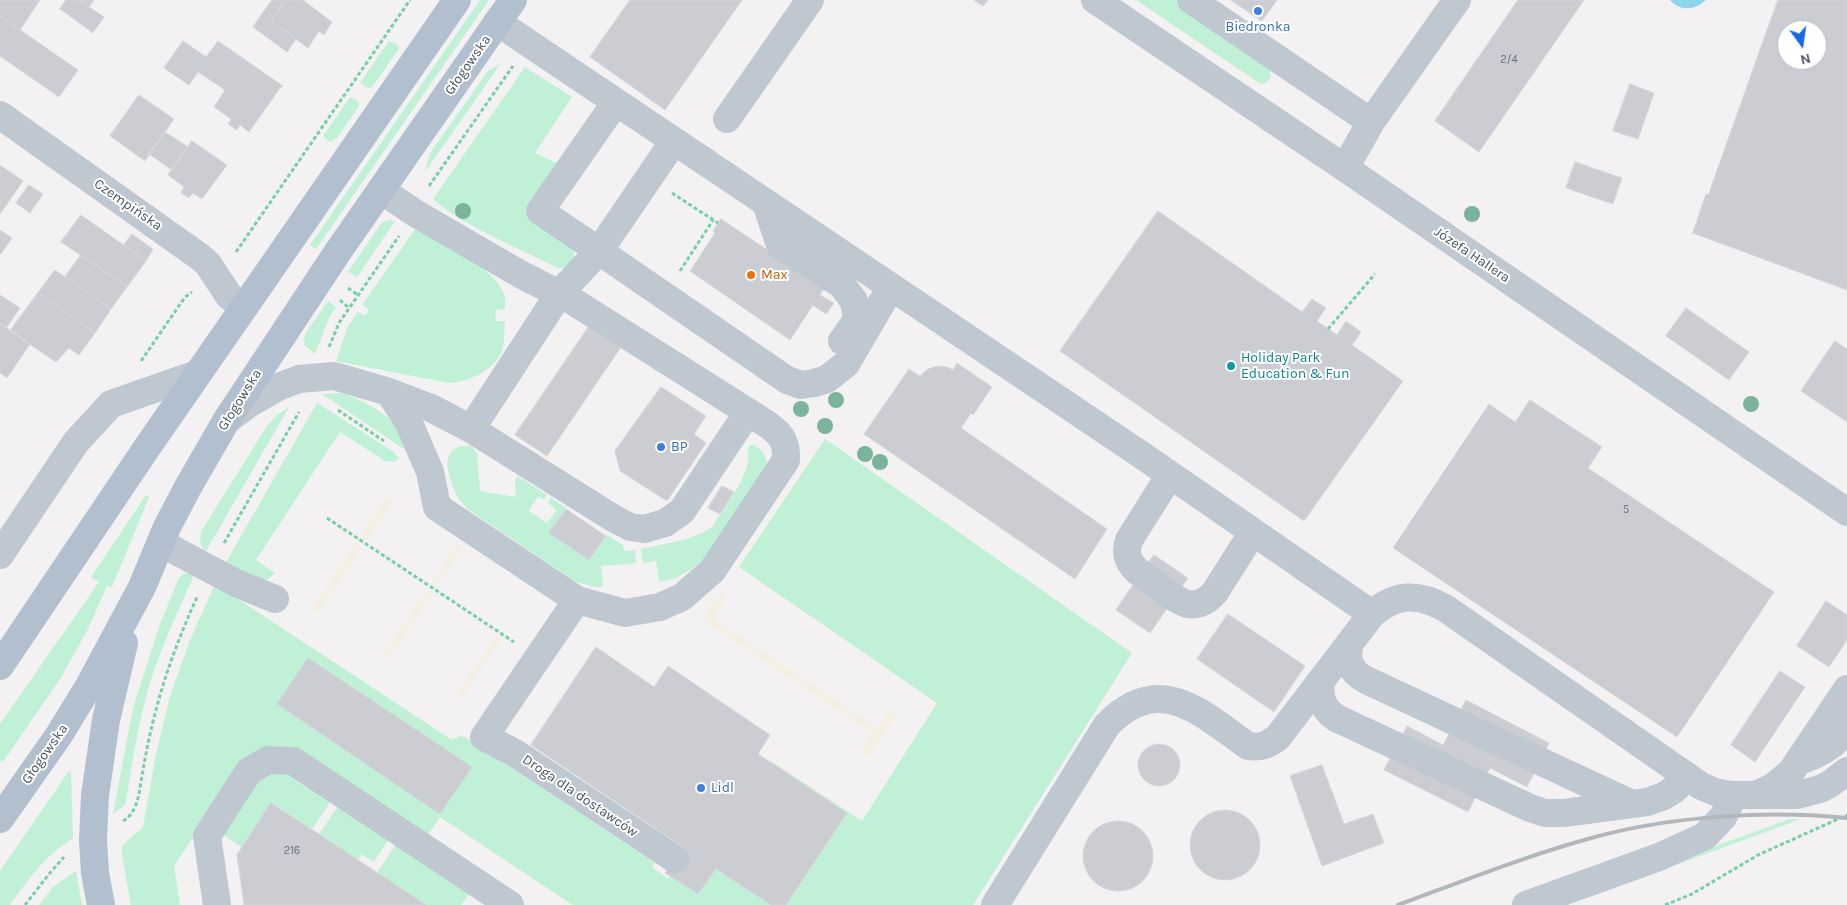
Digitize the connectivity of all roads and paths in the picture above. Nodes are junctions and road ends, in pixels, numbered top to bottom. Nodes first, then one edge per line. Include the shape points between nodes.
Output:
1 (457, 0) edge
2 (513, 0) edge
3 (810, 0) edge
4 (1095, 0) edge
5 (1192, 0) edge
6 (1457, 0) edge
7 (497, 22) junction
8 (513, 66) dead end
9 (616, 102) junction
10 (0, 115) edge
11 (727, 119) dead end
12 (1370, 122) junction
13 (674, 141) junction
14 (1345, 168) junction
15 (649, 178) junction
16 (381, 190) junction
17 (766, 203) junction
18 (415, 213) junction
19 (718, 223) dead end
20 (599, 252) junction
21 (1375, 274) dead end
22 (891, 287) junction
23 (560, 294) junction
24 (244, 307) junction
25 (1328, 329) dead end
26 (729, 341) junction
27 (197, 374) junction
28 (315, 377) junction
29 (389, 392) junction
30 (337, 410) dead end
31 (748, 412) junction
32 (226, 421) junction
33 (471, 429) junction
34 (386, 443) dead end
35 (1170, 475) junction
36 (1847, 512) edge
37 (327, 518) dead end
38 (1253, 532) junction
39 (161, 543) junction
40 (0, 555) edge
41 (210, 569) junction
42 (142, 587) junction
43 (46, 597) junction
44 (275, 599) dead end
45 (577, 600) junction
46 (1372, 614) junction
47 (0, 634) edge
48 (1350, 643) junction
49 (538, 658) junction
50 (0, 666) edge
51 (1321, 681) junction
52 (1847, 689) edge
53 (1847, 728) edge
54 (1798, 761) junction
55 (1847, 771) edge
56 (1685, 775) junction
57 (1744, 795) junction
58 (1632, 804) junction
59 (1847, 814) edge
60 (0, 819) edge
61 (675, 859) dead end
62 (101, 905) edge
63 (217, 905) edge
64 (510, 905) edge
65 (995, 905) edge
66 (1526, 905) edge
67 (1665, 905) edge

1 - 24 main road
2 - 7 main road, Głogowska
3 - 11 street
4 - 14 street, Józefa Hallera
5 - 12 street
6 - 12 street
7 - 9 street
7 - 16 main road, Głogowska
8 - 18 path via 427,189
9 - 13 street
9 - 20 street via 540,212
10 - 24 street, Czempińska via 200,257 230,296
12 - 14 street
13 - 15 street
13 - 17 street
14 - 36 street, Józefa Hallera
15 - 19 path
15 - 20 street
16 - 18 street
16 - 32 main road, Głogowska
17 - 22 street
17 - 26 street via 780,245 842,285 854,300 856,320 824,366 808,371 787,367 754,345
18 - 23 street
18 - 28 path via 339,323
20 - 23 street
20 - 26 street
21 - 25 path
22 - 26 street via 846,364 827,379 801,385 787,380
22 - 35 street
23 - 31 street
23 - 33 street
24 - 27 main road
27 - 40 street via 111,404 76,442
27 - 43 main road
28 - 29 street via 334,376
28 - 32 street via 278,387
28 - 41 path via 308,396
29 - 33 street via 431,408
29 - 45 street via 410,423 430,472 436,507
30 - 34 path
31 - 33 street via 682,510 664,523 644,529 630,527 613,518
31 - 45 street via 783,438 787,448 786,460 712,571 682,597 660,607 625,614
32 - 39 main road, Głogowska via 188,487
35 - 38 street
35 - 38 street via 1129,540 1127,555 1136,570 1179,600 1188,604 1208,600
37 - 49 path
38 - 46 street
39 - 41 street
39 - 42 main road, Głogowska
41 - 44 street
42 - 60 main road, Głogowska via 59,735
42 - 62 main road via 122,651 96,779 93,840
43 - 47 main road
43 - 50 main road
45 - 49 street
46 - 48 street
46 - 56 street via 1401,598 1417,597 1446,608
48 - 51 street
48 - 58 street via 1350,666 1366,680
49 - 61 street, Droga dla dostawców via 484,737 515,753
51 - 58 street via 1322,702 1336,718 1537,812 1564,813
51 - 65 street via 1278,737 1271,743 1256,747 1248,746 1180,702 1148,700 1128,707 1107,725
52 - 54 street
53 - 54 street via 1822,751
54 - 57 street via 1783,780
55 - 57 street via 1830,784 1809,793
56 - 57 street via 1715,792
56 - 58 street via 1676,788 1664,796
57 - 66 street via 1729,805 1723,817 1705,836 1658,857
59 - 67 path via 1758,855 1692,894
63 - 64 street via 207,836 249,771 268,760 293,761

